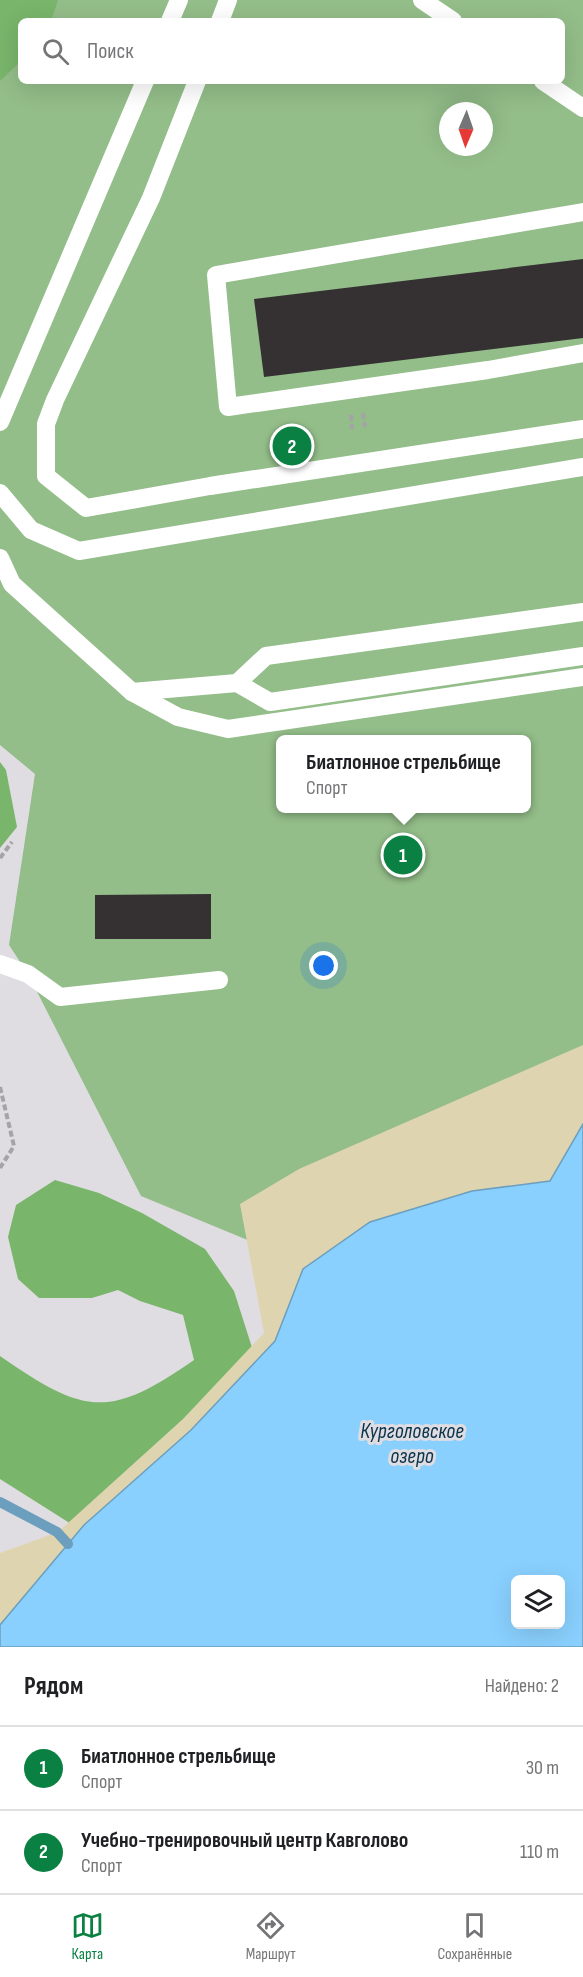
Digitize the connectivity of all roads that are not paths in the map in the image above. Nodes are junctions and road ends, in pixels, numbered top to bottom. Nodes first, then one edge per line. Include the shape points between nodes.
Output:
1 (179, 0) edge
2 (228, 0) edge
3 (422, 0) edge
4 (171, 18) edge
5 (221, 18) edge
6 (449, 18) edge
7 (144, 84) edge
8 (195, 84) edge
9 (547, 84) edge
10 (583, 108) edge
11 (583, 212) edge
12 (583, 353) edge
13 (0, 422) edge
14 (583, 429) edge
15 (583, 467) edge
16 (0, 493) edge
17 (0, 558) edge
18 (583, 612) edge
19 (583, 656) edge
20 (583, 677) edge
21 (237, 683) junction
22 (132, 692) junction
23 (0, 964) edge
24 (219, 980) dead end

1 - 4 lane
2 - 5 lane
3 - 6 lane
7 - 13 lane
8 - 14 lane via 151,198 55,399 46,424 46,476 86,508
9 - 10 lane
11 - 12 lane via 216,275 228,407
15 - 16 lane via 79,551 31,530
17 - 22 lane via 12,584
18 - 21 lane via 266,656
19 - 21 lane via 270,702
20 - 22 lane via 228,729 178,717
21 - 22 lane
23 - 24 lane via 28,974 60,997

